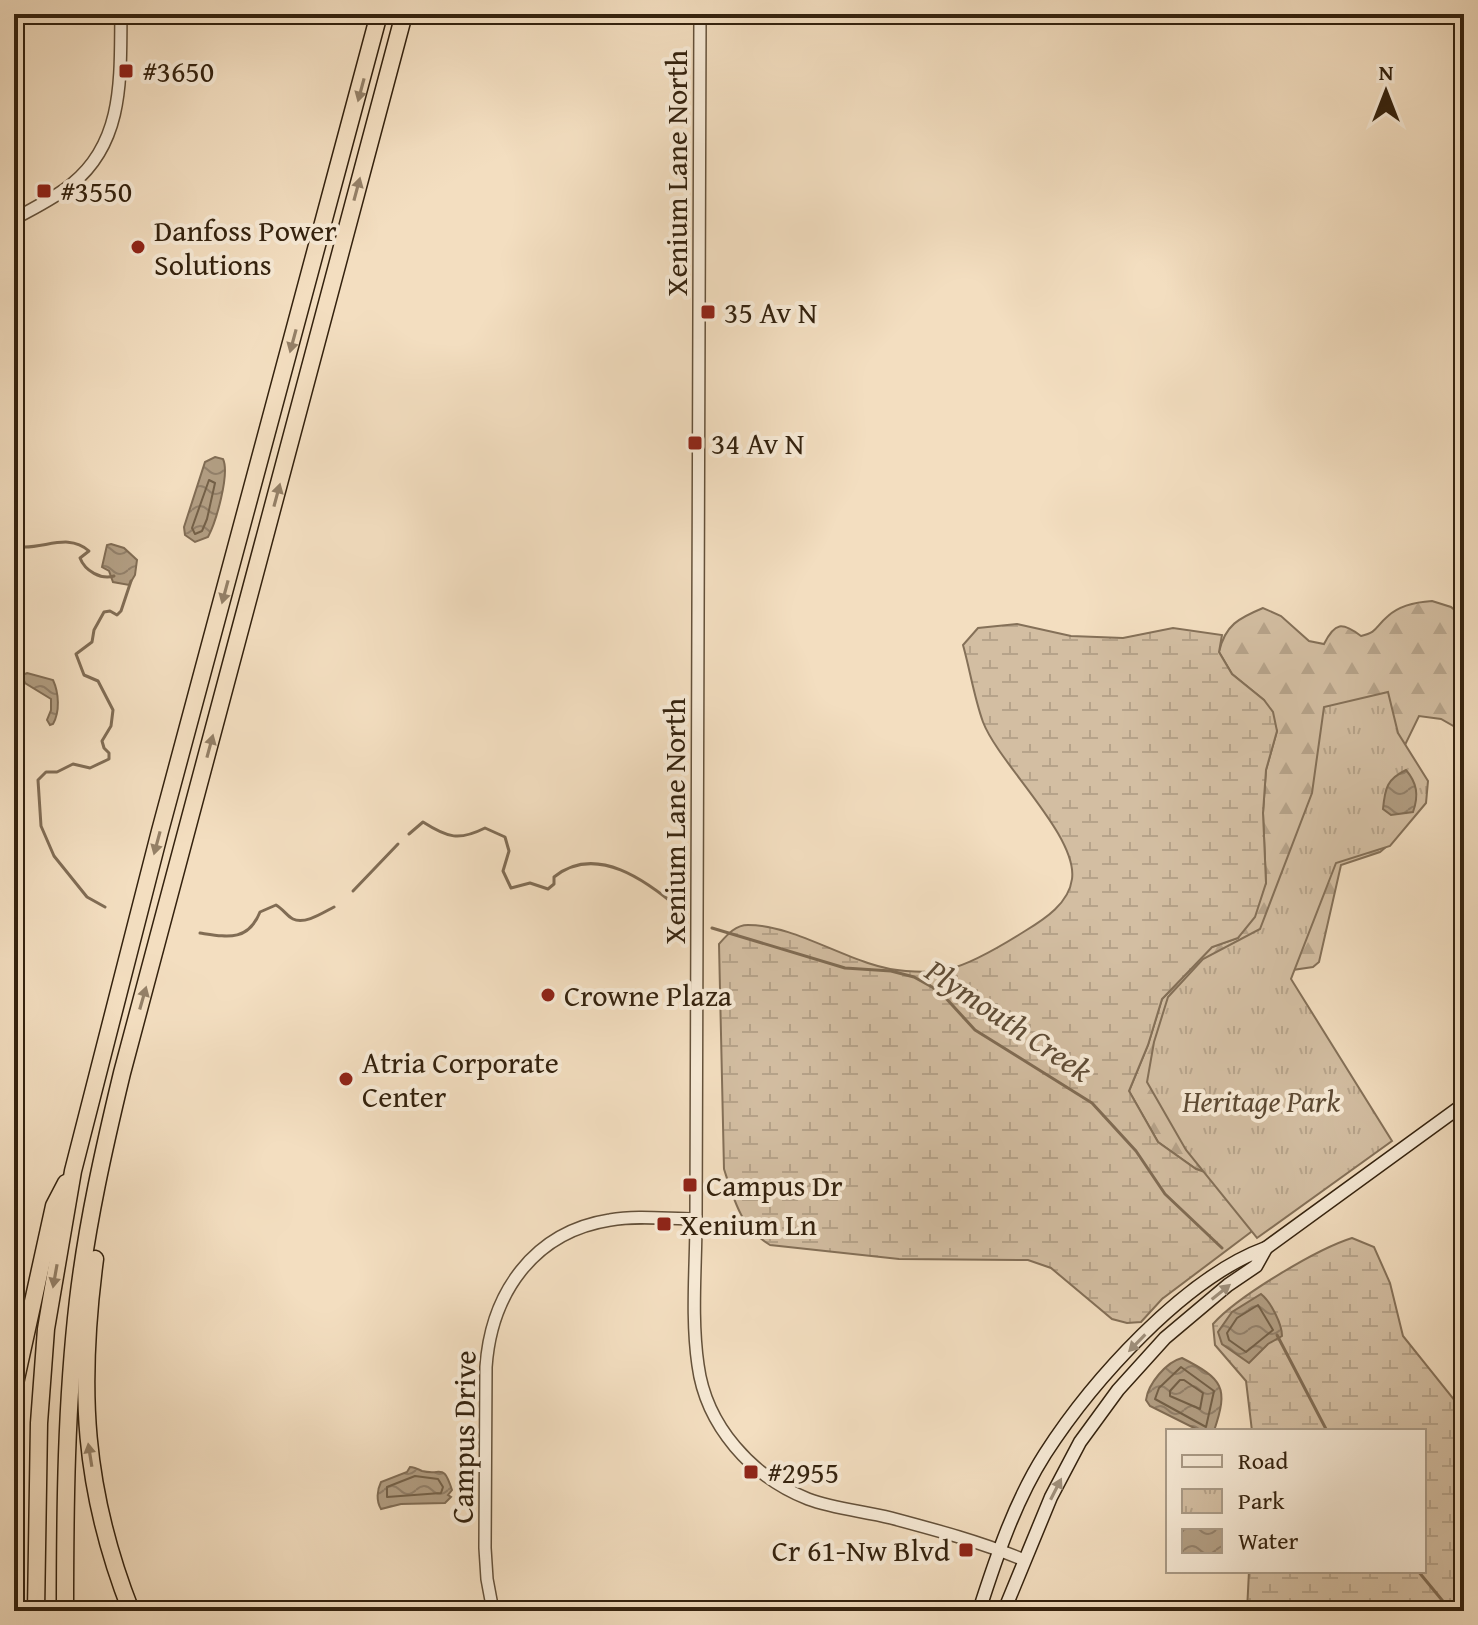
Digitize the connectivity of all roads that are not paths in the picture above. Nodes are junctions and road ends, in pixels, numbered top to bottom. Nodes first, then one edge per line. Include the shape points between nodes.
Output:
1 (121, 14) edge
2 (379, 14) edge
3 (404, 14) edge
4 (700, 14) edge
5 (14, 219) edge
6 (122, 1073) junction
7 (1464, 1104) edge
8 (73, 1171) junction
9 (696, 1219) junction
10 (1266, 1248) junction
11 (14, 1388) edge
12 (99, 1506) junction
13 (1000, 1550) junction
14 (1024, 1560) junction
15 (36, 1611) edge
16 (65, 1611) edge
17 (131, 1611) edge
18 (143, 1611) edge
19 (493, 1611) edge
20 (979, 1611) edge
21 (1004, 1611) edge

1 - 5 street via 118,100 102,150 70,186
2 -> 8 highway
6 -> 3 highway
4 - 9 street, Xenium Lane North
12 -> 6 highway via 86,1420 87,1320
6 - 16 highway via 78,1298 65,1468
7 - 10 main road
8 - 11 highway via 54,1206
8 -> 15 highway via 46,1329
9 - 13 street, Xenium Lane North via 698,1365 714,1415 742,1455 773,1481 809,1499
9 - 19 street, Campus Drive via 610,1219 587,1225 528,1261 501,1299 486,1367 485,1548
10 -> 13 main road via 1242,1257 1178,1302 1109,1372 1044,1455
14 -> 10 main road via 1080,1442 1118,1390 1165,1338 1256,1266
12 - 17 highway
12 - 18 highway
13 - 14 street, Xenium Lane North
13 - 20 main road
14 - 21 main road

